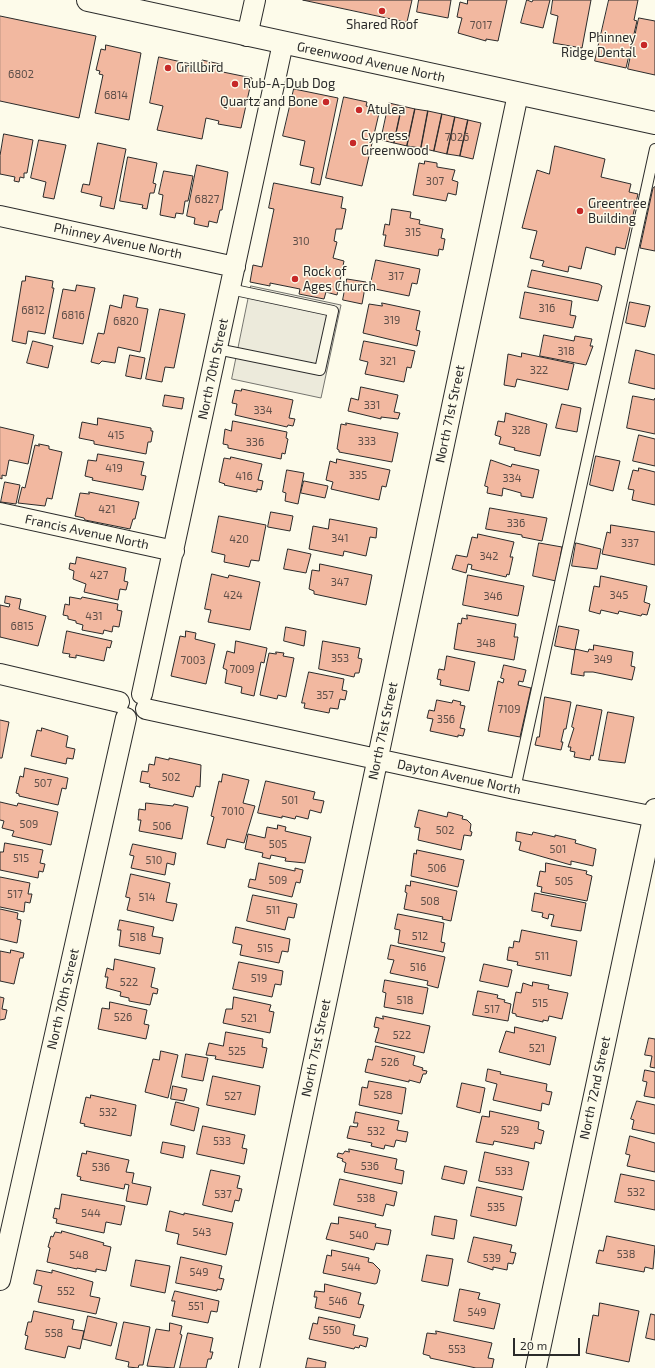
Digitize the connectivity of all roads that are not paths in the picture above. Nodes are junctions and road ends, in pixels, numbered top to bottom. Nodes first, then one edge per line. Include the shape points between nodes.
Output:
1 (88, 0) edge
2 (255, 0) edge
3 (247, 36) junction
4 (283, 43) junction
5 (518, 94) junction
6 (655, 123) edge
7 (655, 149) edge
8 (0, 216) edge
9 (235, 266) junction
10 (230, 290) junction
11 (217, 349) junction
12 (0, 513) edge
13 (174, 551) junction
14 (0, 674) edge
15 (144, 701) junction
16 (123, 710) junction
17 (377, 759) junction
18 (515, 789) junction
19 (654, 814) edge
20 (0, 1280) edge
21 (248, 1368) edge
22 (536, 1368) edge

1 - 3 street, Greenwood Avenue North
2 - 3 street
3 - 4 street, Greenwood Avenue North
4 - 5 street, Greenwood Avenue North
4 - 9 street, North 70th Street
5 - 6 street, Greenwood Avenue North
5 - 17 street, North 71st Street
7 - 18 lane
8 - 9 street, Phinney Avenue North
9 - 10 street, North 70th Street
10 - 11 street, North 70th Street
10 - 11 lane via 333,311 332,319 320,370
11 - 13 street, North 70th Street
12 - 13 street, Francis Avenue North
13 - 15 street, North 70th Street
14 - 16 street
15 - 16 street via 139,718 135,719
15 - 17 street, Dayton Avenue North
16 - 20 street, North 70th Street
17 - 18 street, Dayton Avenue North
17 - 21 street, North 71st Street
18 - 19 street, Dayton Avenue North
19 - 22 street, North 72nd Street

